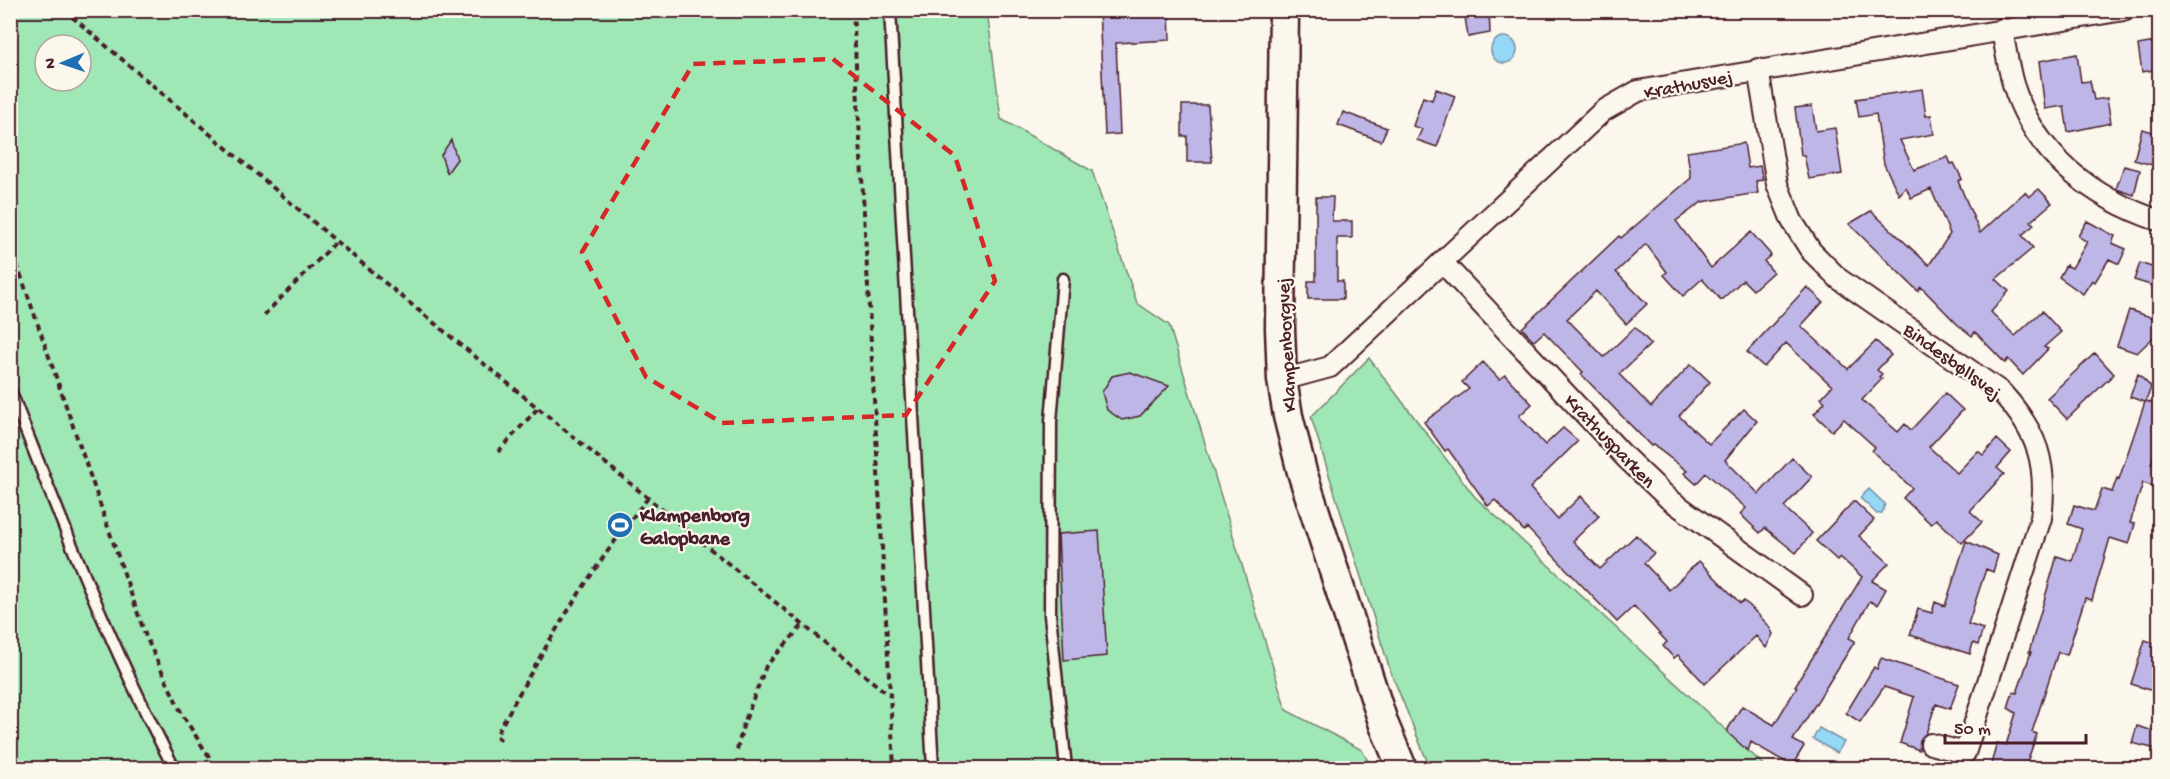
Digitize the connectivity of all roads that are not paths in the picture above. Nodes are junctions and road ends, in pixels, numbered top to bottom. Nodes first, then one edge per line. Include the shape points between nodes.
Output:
1 (890, 10) edge
2 (1284, 10) edge
3 (2124, 10) edge
4 (2001, 29) junction
5 (1758, 69) junction
6 (2160, 221) edge
7 (1442, 262) junction
8 (1063, 279) dead end
9 (1282, 380) junction
10 (10, 390) edge
11 (1802, 595) dead end
12 (1931, 744) dead end
13 (174, 768) edge
14 (933, 768) edge
15 (1066, 768) edge
16 (1402, 768) edge

1 - 14 lane
2 - 9 street, Klampenborgvej
3 - 4 street, Krathusvej
4 - 5 street, Krathusvej
4 - 6 street via 2013,84 2045,144 2067,170 2093,191 2123,208
5 - 7 street, Krathusvej via 1638,91 1603,111
5 - 12 street, Bindesbøllsvej via 1777,184 1792,221 1811,251 1839,279 2001,392 2020,412 2042,463 2045,490 2041,518 1965,753
7 - 9 street, Krathusvej via 1330,367
7 - 11 street, Krathusparken via 1669,499
8 - 15 lane via 1051,421 1050,615
9 - 16 street, Klampenborgvej via 1302,472 1384,725
10 - 13 lane via 104,623

